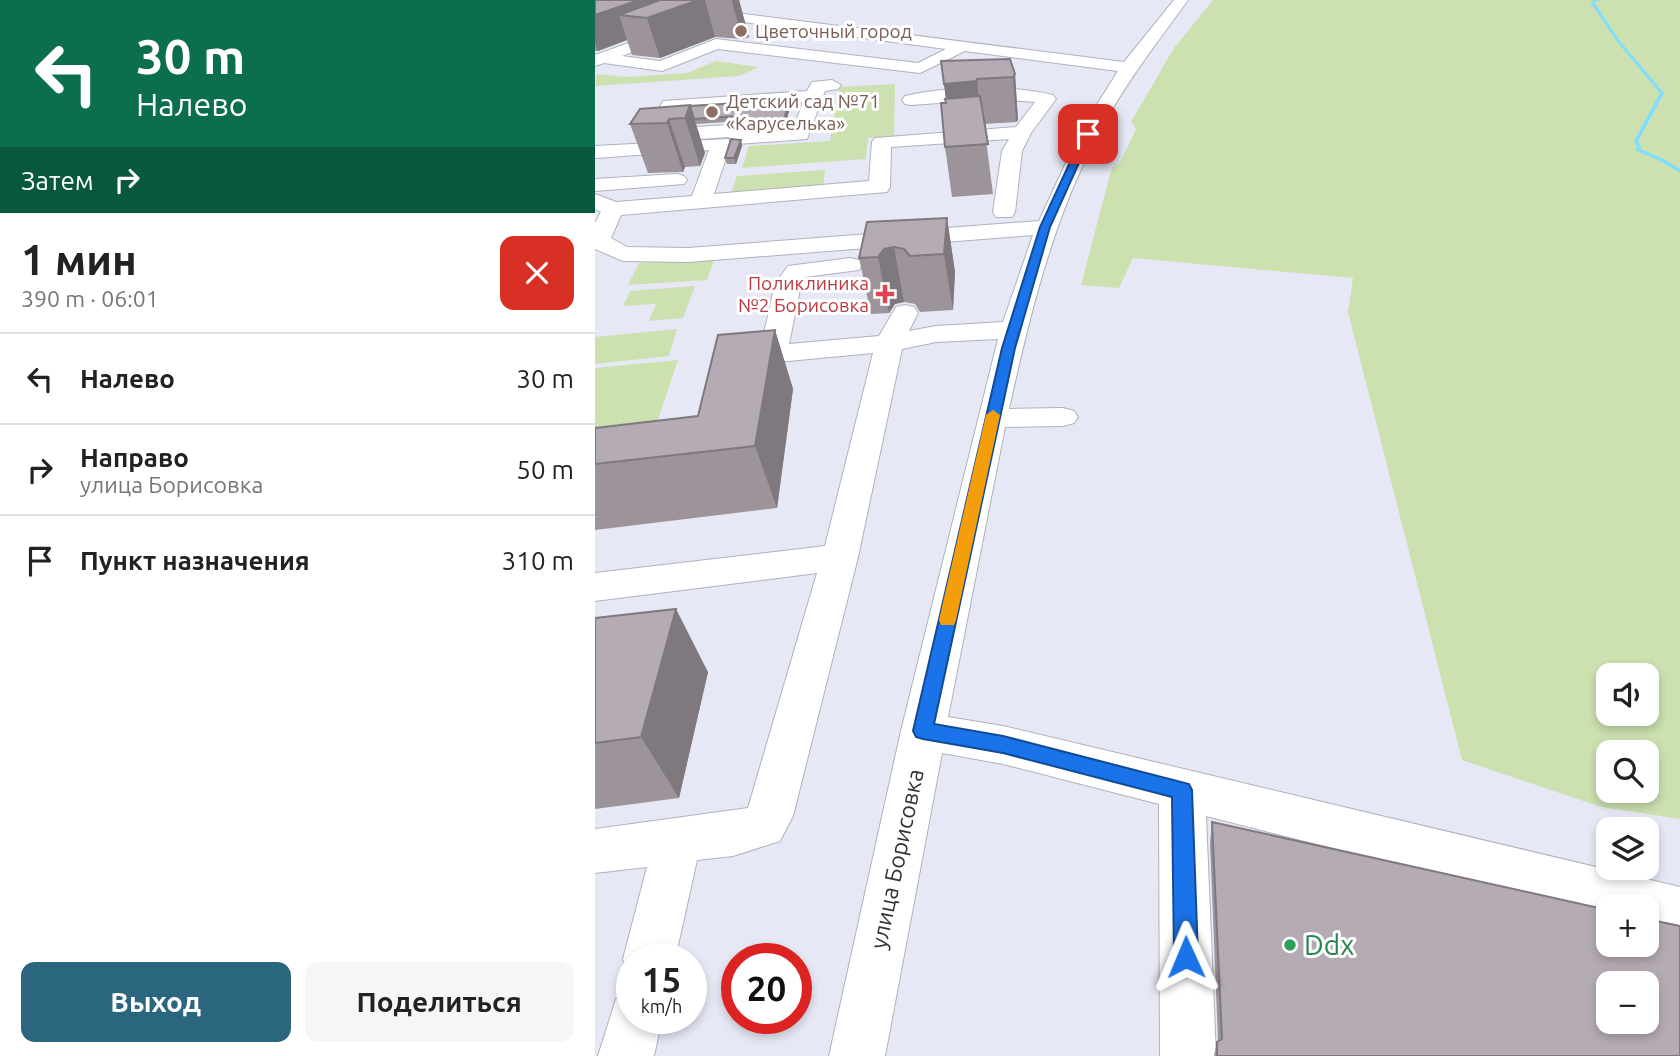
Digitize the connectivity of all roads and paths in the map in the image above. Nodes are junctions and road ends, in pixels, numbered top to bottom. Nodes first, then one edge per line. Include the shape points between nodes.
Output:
1 (691, 0) edge
2 (1181, 0) edge
3 (715, 15) junction
4 (965, 45) junction
5 (1120, 47) dead end
6 (1140, 49) junction
7 (1015, 52) junction
8 (599, 60) edge
9 (1092, 63) junction
10 (1000, 67) edge
11 (920, 68) junction
12 (1127, 68) junction
13 (832, 85) dead end
14 (816, 96) junction
15 (1047, 99) junction
16 (1083, 105) junction
17 (912, 120) junction
18 (1022, 132) junction
19 (595, 152) edge
20 (708, 178) junction
21 (595, 185) edge
22 (701, 202) junction
23 (604, 205) edge
24 (1004, 212) dead end
25 (1045, 227) junction
26 (965, 256) dead end
27 (905, 313) dead end
28 (1014, 330) junction
29 (889, 343) junction
30 (773, 354) junction
31 (715, 373) edge
32 (1063, 417) dead end
33 (992, 418) junction
34 (841, 557) junction
35 (595, 587) edge
36 (923, 731) junction
37 (1182, 790) junction
38 (677, 841) junction
39 (595, 851) edge
40 (1680, 912) edge
41 (653, 943) edge
42 (631, 1034) edge
43 (626, 1056) edge
44 (857, 1056) edge
45 (1188, 1056) edge

1 - 3 street via 696,2 684,11
2 - 6 street, улица Борисовка
3 - 4 street
3 - 8 street
3 - 9 street via 752,8 769,10 1064,51 1091,57
4 - 7 street
4 - 11 street
5 - 6 street
6 - 12 street, улица Борисовка
7 - 9 street
7 - 10 street
8 - 11 street via 662,66 716,44
9 - 12 street
11 - 17 street via 898,81
12 - 16 street, улица Борисовка
13 - 14 street via 818,86
14 - 14 street via 800,135 738,138 741,130 654,136 669,105
15 - 16 street
15 - 17 street via 994,94
15 - 18 street
16 - 25 street, улица Борисовка via 1073,162
17 - 18 street
17 - 22 street via 882,142 879,187
18 - 24 street via 1012,151
19 - 20 street via 721,143
20 - 21 street
20 - 22 street
22 - 23 street
23 - 25 street via 598,241 623,254 688,255
25 - 28 street, улица Борисовка
26 - 30 street via 797,271 788,284
27 - 29 street
28 - 29 street via 936,334
28 - 33 street, улица Борисовка
29 - 30 street
29 - 34 street
30 - 31 street via 719,360
32 - 33 street
33 - 36 street, улица Борисовка
34 - 35 street
34 - 38 street via 770,816 763,826
36 - 37 street via 1003,745
36 - 44 street, улица Борисовка
37 - 40 street
37 - 45 street
38 - 39 street
38 - 41 street
42 - 43 street

